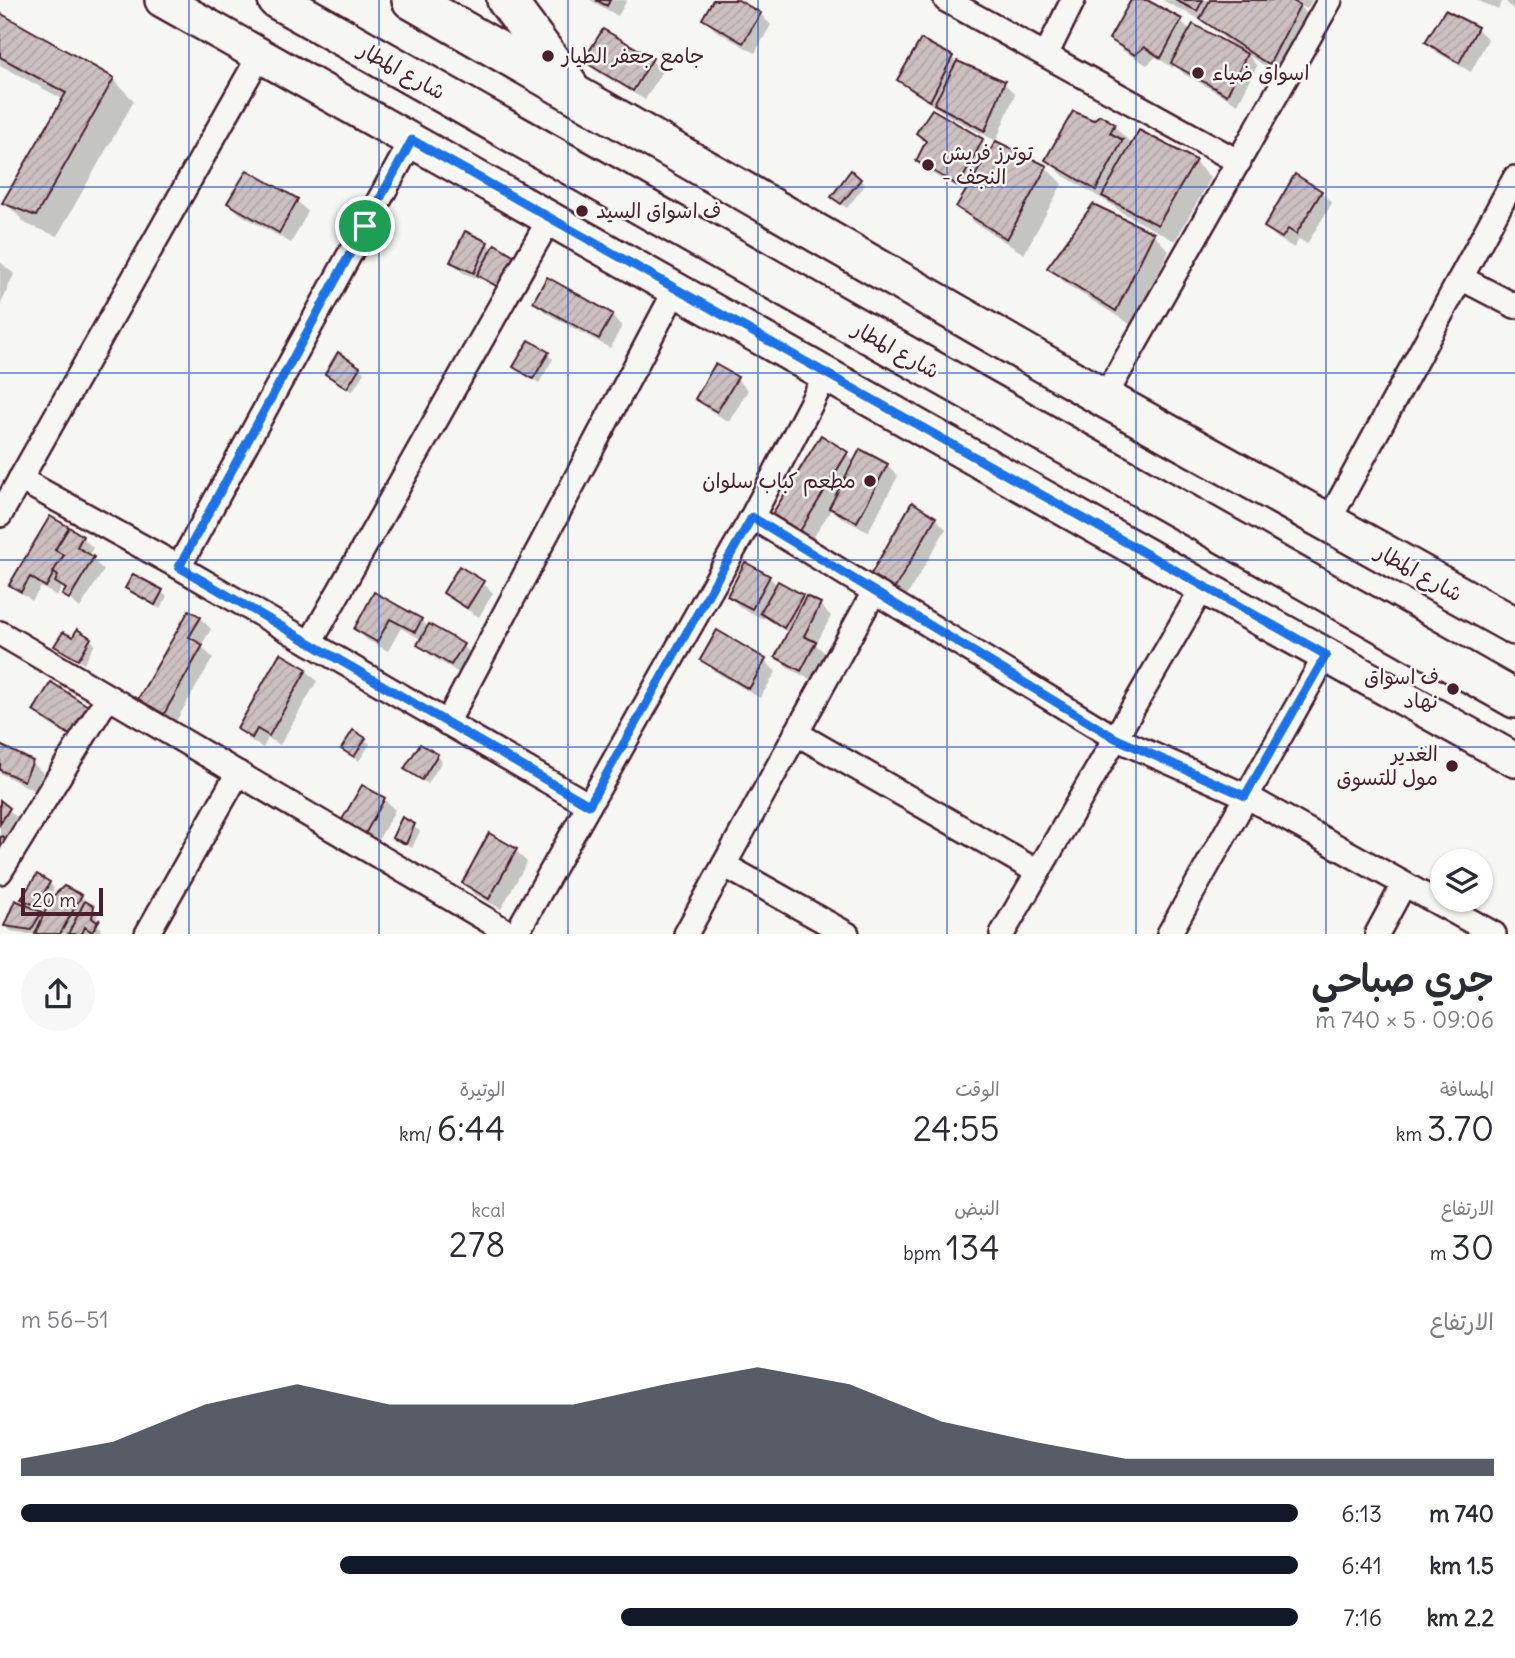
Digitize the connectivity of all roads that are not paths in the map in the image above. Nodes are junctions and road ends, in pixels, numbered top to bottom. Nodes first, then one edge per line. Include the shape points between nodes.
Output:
1 (162, 0) edge
2 (277, 0) edge
3 (411, 0) edge
4 (506, 0) edge
5 (946, 0) edge
6 (1073, 0) edge
7 (1330, 0) edge
8 (260, 55) junction
9 (1046, 55) junction
10 (576, 94) junction
11 (412, 140) junction
12 (1238, 162) junction
13 (1515, 178) edge
14 (550, 218) junction
15 (1461, 278) junction
16 (676, 289) junction
17 (1515, 306) edge
18 (827, 373) junction
19 (1104, 398) junction
20 (20, 479) junction
21 (0, 515) edge
22 (752, 517) junction
23 (1328, 522) junction
24 (179, 567) junction
25 (1203, 587) junction
26 (874, 592) junction
27 (1515, 626) edge
28 (0, 633) edge
29 (310, 643) junction
30 (1326, 655) junction
31 (108, 696) junction
32 (1515, 699) edge
33 (447, 723) junction
34 (796, 733) junction
35 (1115, 738) junction
36 (1515, 760) edge
37 (238, 773) junction
38 (1245, 796) junction
39 (589, 805) junction
40 (723, 865) junction
41 (0, 872) edge
42 (1038, 872) junction
43 (1404, 884) junction
44 (147, 933) edge
45 (511, 933) edge
46 (516, 933) edge
47 (686, 933) edge
48 (847, 933) edge
49 (1002, 933) edge
50 (1168, 933) edge
51 (1377, 933) edge
52 (1493, 933) edge

1 - 8 street
2 - 32 main road, شارع المطار
3 - 10 main road, شارع المطار
4 - 10 main road
5 - 9 street
6 - 9 street
7 - 12 street
8 - 11 street
8 - 20 street
9 - 12 street
10 - 19 main road, شارع المطار
11 - 14 street
11 - 24 street
12 - 19 street
13 - 15 street
14 - 16 street
14 - 29 street
15 - 17 street
15 - 23 street
16 - 18 street
16 - 33 street
18 - 22 street
18 - 25 street
19 - 23 main road, شارع المطار
20 - 21 street
20 - 24 street
22 - 26 street
22 - 39 street
23 - 27 main road, شارع المطار
24 - 29 street
25 - 30 street
25 - 35 street
26 - 34 street
26 - 35 street
28 - 31 street
29 - 33 street
30 - 36 street
30 - 38 street
31 - 37 street
31 - 41 street
33 - 39 street
34 - 40 street
34 - 42 street
35 - 38 street
35 - 42 street
37 - 44 street
37 - 45 street
38 - 43 street
38 - 50 street
39 - 46 street
40 - 47 street
40 - 48 street
42 - 49 street
43 - 51 street
43 - 52 street

